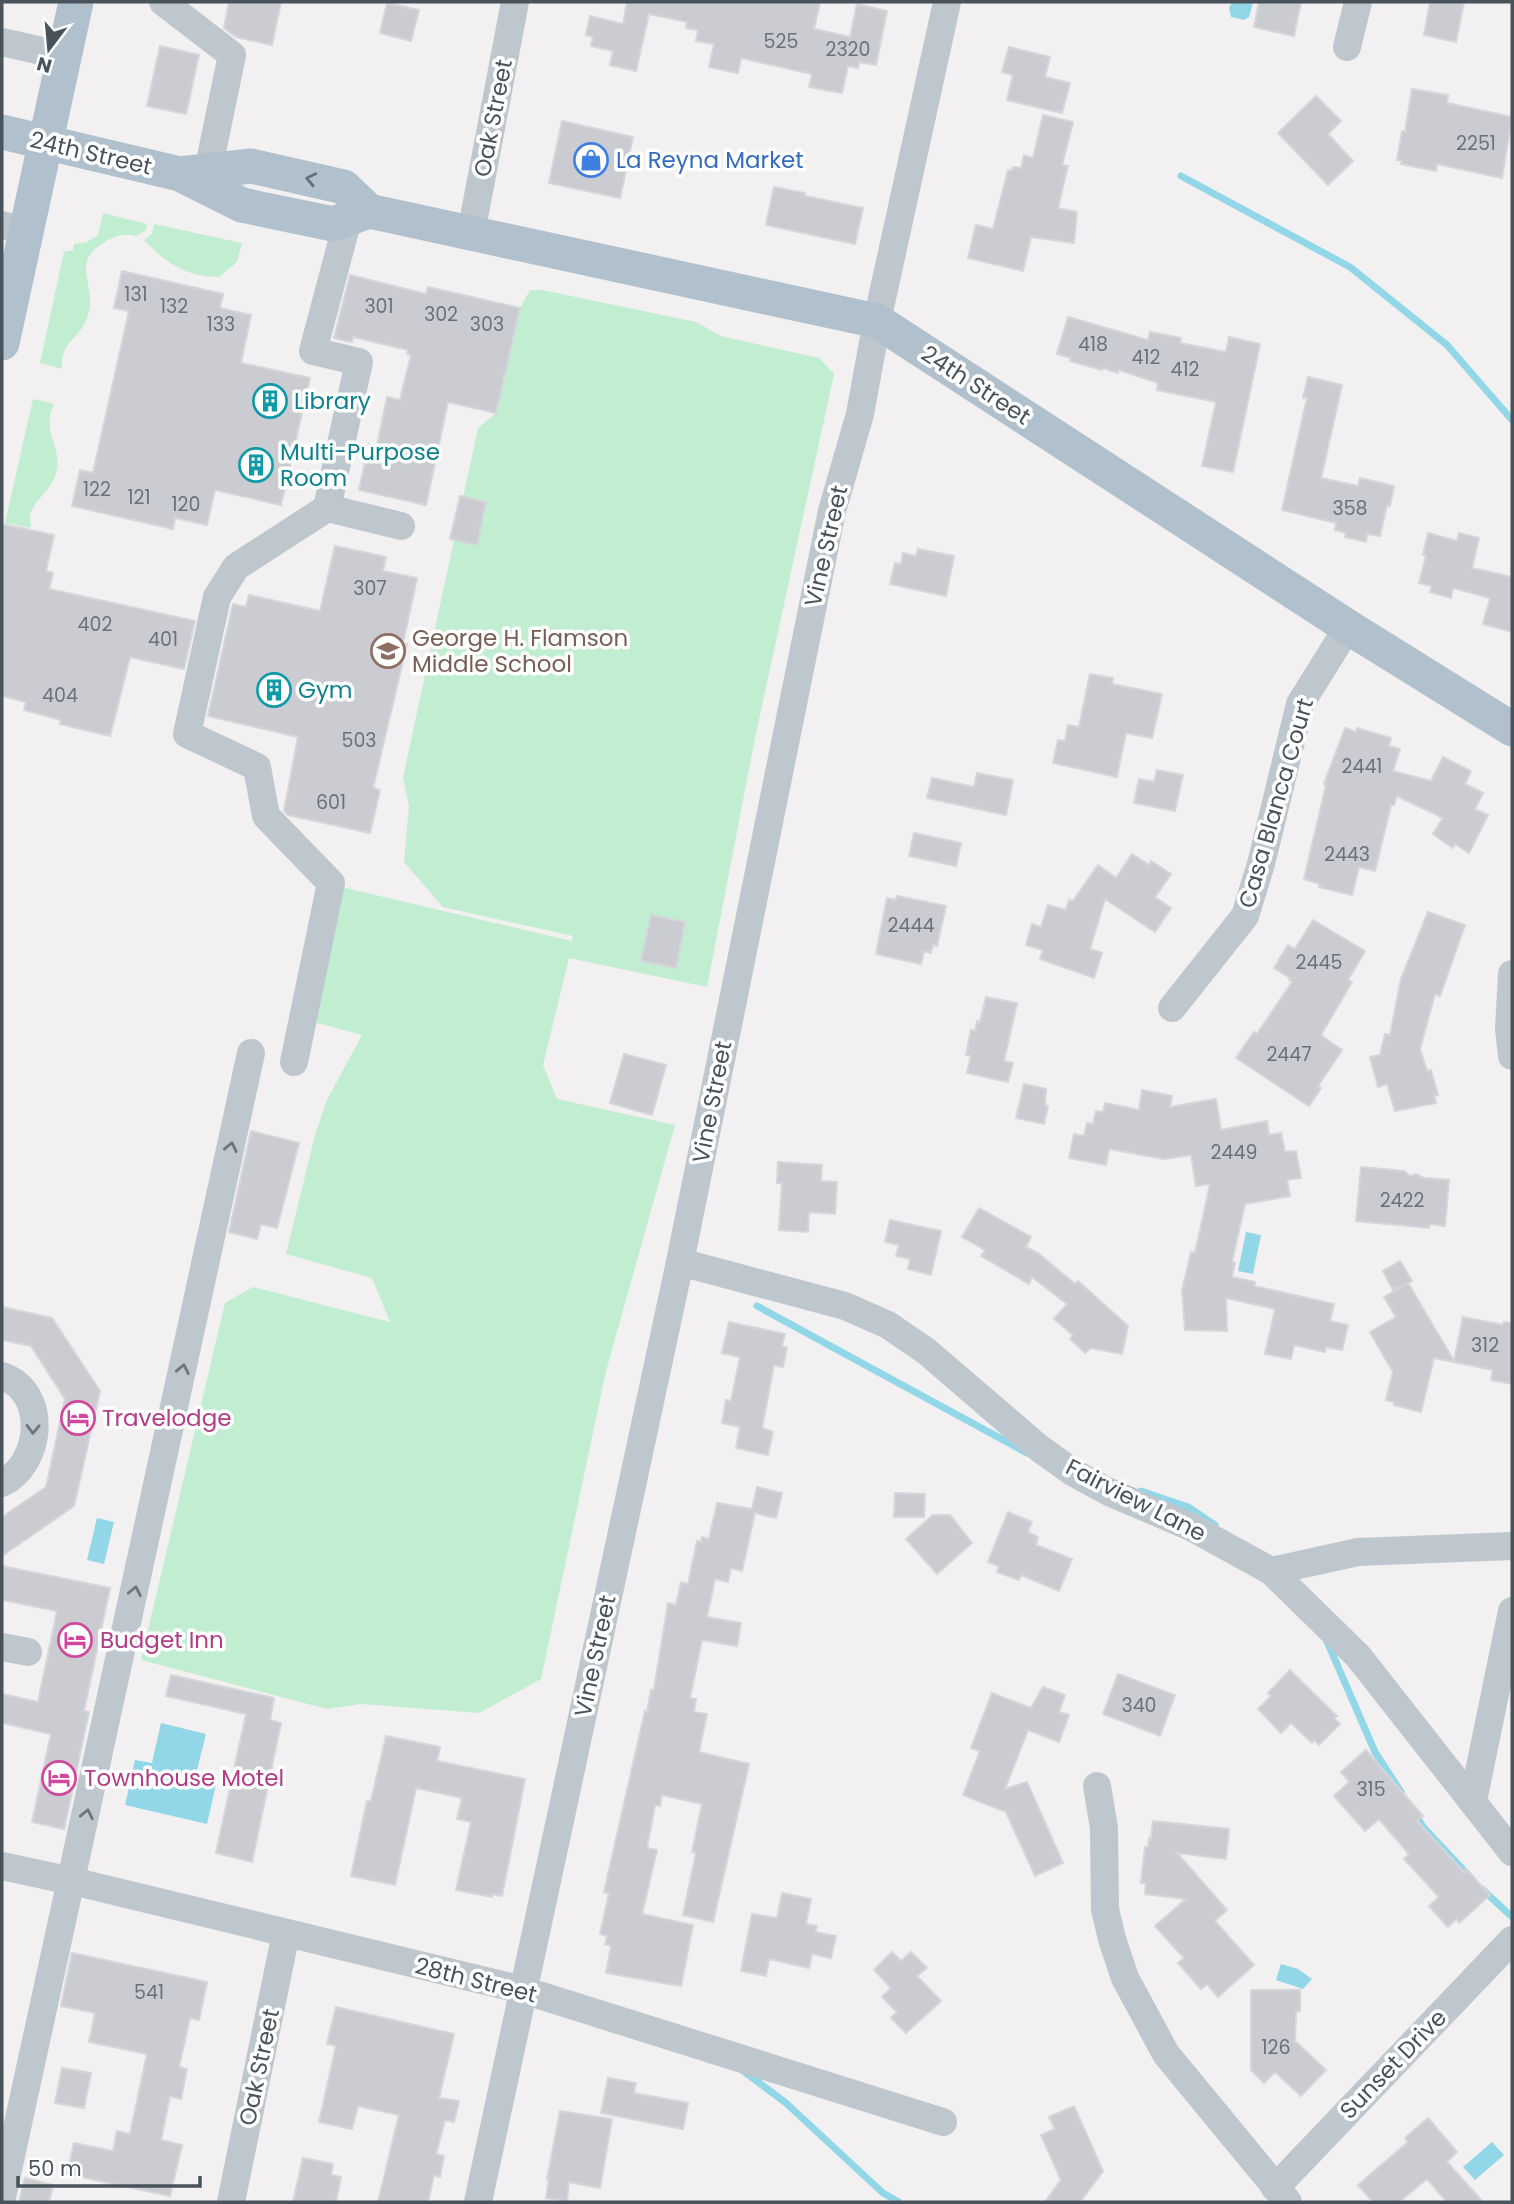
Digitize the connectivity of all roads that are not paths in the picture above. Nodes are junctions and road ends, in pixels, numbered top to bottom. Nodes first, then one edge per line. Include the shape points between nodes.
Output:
1 (76, 2) edge
2 (163, 2) edge
3 (516, 2) edge
4 (947, 2) edge
5 (1358, 2) edge
6 (2, 42) edge
7 (1347, 47) dead end
8 (64, 56) junction
9 (2, 132) edge
10 (46, 142) junction
11 (194, 172) junction
12 (359, 215) junction
13 (14, 228) edge
14 (471, 233) junction
15 (877, 321) junction
16 (2, 343) edge
17 (327, 508) junction
18 (401, 526) dead end
19 (1348, 627) junction
20 (1512, 729) edge
21 (1512, 974) edge
22 (1172, 1008) dead end
23 (251, 1053) dead end
24 (1512, 1056) edge
25 (294, 1062) dead end
26 (680, 1262) junction
27 (2, 1376) edge
28 (2, 1483) edge
29 (1512, 1546) edge
30 (1271, 1571) junction
31 (1512, 1611) edge
32 (1097, 1786) dead end
33 (1473, 1801) junction
34 (1512, 1852) edge
35 (2, 1866) edge
36 (72, 1881) junction
37 (286, 1933) junction
38 (1512, 1940) edge
39 (523, 1990) junction
40 (943, 2122) dead end
41 (1281, 2195) edge
42 (2, 2197) edge
43 (232, 2202) edge
44 (478, 2202) edge

1 - 8 main road
2 - 11 street via 232,55
3 - 14 street, Oak Street
4 - 15 street, Vine Street
5 - 7 street
6 - 8 street
8 - 10 main road
9 - 10 main road, 24th Street
10 - 11 main road, 24th Street
10 - 13 main road
11 - 12 main road, 24th Street via 251,166 344,187
12 - 14 main road, 24th Street
12 - 17 street via 313,351 359,362
13 - 16 main road
14 - 15 main road, 24th Street
15 - 19 main road, 24th Street
15 - 26 street, Vine Street via 860,414 832,511
17 - 18 street
17 - 25 street via 236,567 218,597 187,734 257,767 266,816 331,883
19 - 20 main road, 24th Street
19 - 22 street, Casa Blanca Court via 1300,704 1245,916
21 - 24 street
36 -> 23 street
26 - 30 street, Fairview Lane via 833,1302 888,1325 1074,1474 1191,1527
26 - 39 street, Vine Street
27 -> 28 street via 19,1386 31,1404 35,1423 24,1465
29 - 30 street via 1359,1552
30 - 33 street, Fairview Lane via 1358,1656
31 - 33 street
32 - 41 street via 1104,1828 1105,1909 1125,1978 1166,2054
33 - 34 street, Fairview Lane
35 - 36 street, 28th Street
36 - 37 street, 28th Street
36 - 42 street
37 - 39 street, 28th Street
37 - 43 street, Oak Street
38 - 41 street, Sunset Drive
39 - 40 street, 28th Street
39 - 44 street, Vine Street

